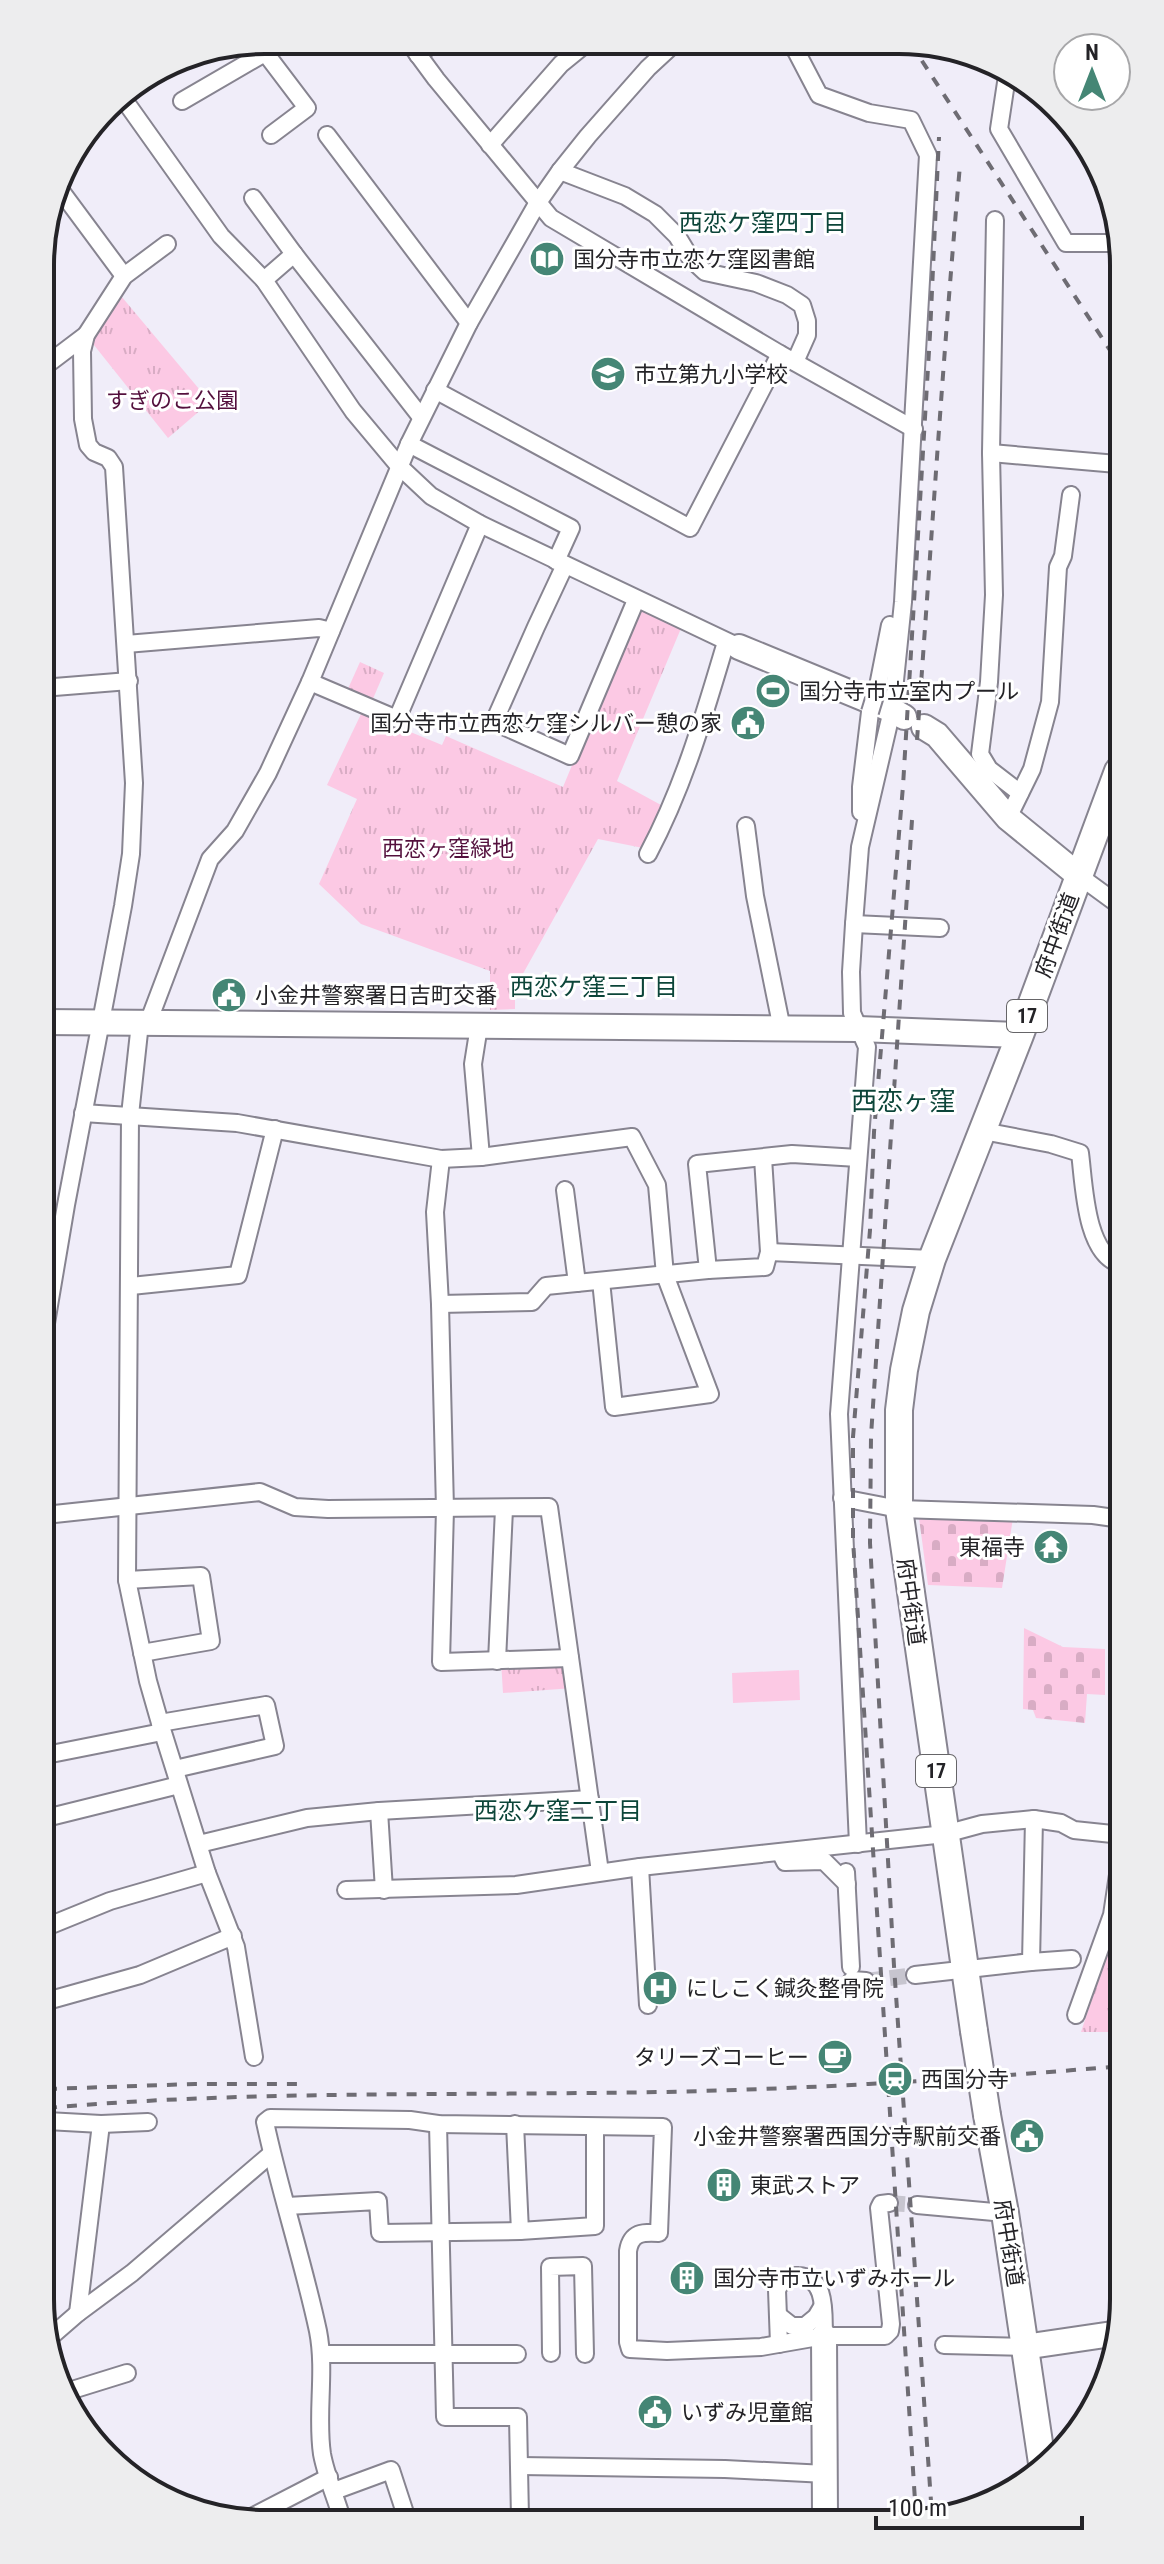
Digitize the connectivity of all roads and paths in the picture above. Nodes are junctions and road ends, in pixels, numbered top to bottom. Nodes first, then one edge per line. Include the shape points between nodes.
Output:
1 (266, 54) edge
2 (418, 54) edge
3 (573, 54) edge
4 (663, 54) edge
5 (797, 54) edge
6 (249, 55) edge
7 (1006, 84) edge
8 (182, 101) dead end
9 (128, 105) edge
10 (271, 135) dead end
11 (327, 135) dead end
12 (490, 145) junction
13 (560, 171) junction
14 (66, 197) edge
15 (253, 198) dead end
16 (537, 204) junction
17 (995, 220) dead end
18 (1108, 243) edge
19 (167, 244) dead end
20 (294, 254) junction
21 (124, 276) junction
22 (264, 280) junction
23 (469, 323) junction
24 (86, 335) junction
25 (54, 358) edge
26 (788, 358) junction
27 (435, 390) junction
28 (421, 417) junction
29 (914, 429) junction
30 (409, 444) junction
31 (991, 453) junction
32 (1110, 463) edge
33 (399, 466) junction
34 (1071, 495) dead end
35 (480, 524) junction
36 (907, 535) junction
37 (560, 563) junction
38 (636, 600) junction
39 (331, 631) junction
40 (126, 644) junction
41 (732, 644) junction
42 (129, 681) junction
43 (310, 682) junction
44 (54, 687) edge
45 (897, 716) junction
46 (1110, 792) edge
47 (1020, 793) junction
48 (1008, 818) junction
49 (746, 826) dead end
50 (648, 854) dead end
51 (1078, 875) junction
52 (1110, 898) edge
53 (854, 924) junction
54 (940, 928) dead end
55 (54, 1022) edge
56 (99, 1023) junction
57 (144, 1023) junction
58 (479, 1026) junction
59 (782, 1029) junction
60 (858, 1029) junction
61 (1020, 1035) junction
62 (83, 1113) junction
63 (130, 1115) junction
64 (275, 1129) junction
65 (983, 1131) junction
66 (481, 1157) junction
67 (763, 1158) junction
68 (858, 1158) junction
69 (441, 1159) junction
70 (565, 1190) dead end
71 (769, 1252) junction
72 (851, 1255) junction
73 (1110, 1258) edge
74 (932, 1259) junction
75 (708, 1270) junction
76 (665, 1275) junction
77 (54, 1278) edge
78 (601, 1281) junction
79 (577, 1283) junction
80 (131, 1286) junction
81 (440, 1304) junction
82 (842, 1498) junction
83 (127, 1506) junction
84 (445, 1509) junction
85 (504, 1509) junction
86 (899, 1509) junction
87 (54, 1514) edge
88 (1110, 1517) edge
89 (127, 1580) junction
90 (142, 1653) junction
91 (570, 1658) junction
92 (497, 1661) junction
93 (161, 1728) junction
94 (54, 1753) edge
95 (177, 1777) junction
96 (590, 1799) junction
97 (379, 1811) junction
98 (54, 1815) edge
99 (1034, 1819) junction
100 (945, 1834) junction
101 (1110, 1834) edge
102 (199, 1844) junction
103 (858, 1844) junction
104 (780, 1852) junction
105 (640, 1867) junction
106 (600, 1872) junction
107 (207, 1873) junction
108 (346, 1890) dead end
109 (384, 1890) junction
110 (1110, 1921) edge
111 (54, 1924) edge
112 (233, 1936) junction
113 (1072, 1959) dead end
114 (1031, 1962) junction
115 (965, 1970) junction
116 (915, 1975) tunnel mouth
117 (857, 1976) dead end
118 (54, 1999) edge
119 (648, 2005) dead end
120 (1076, 2015) dead end
121 (254, 2057) dead end
122 (54, 2121) edge
123 (148, 2122) dead end
124 (101, 2124) junction
125 (438, 2124) junction
126 (515, 2124) junction
127 (595, 2128) junction
128 (271, 2154) junction
129 (889, 2203) dead end
130 (917, 2205) tunnel mouth
131 (287, 2206) junction
132 (1005, 2213) junction
133 (442, 2231) junction
134 (520, 2231) junction
135 (822, 2307) junction
136 (78, 2313) junction
137 (778, 2315) junction
138 (57, 2331) edge
139 (1107, 2335) edge
140 (824, 2336) junction
141 (779, 2344) junction
142 (944, 2345) dead end
143 (1024, 2347) junction
144 (445, 2353) junction
145 (551, 2353) dead end
146 (321, 2354) junction
147 (517, 2354) dead end
148 (585, 2354) dead end
149 (127, 2373) dead end
150 (76, 2391) edge
151 (1041, 2455) edge
152 (520, 2466) junction
153 (826, 2474) junction
154 (332, 2484) junction
155 (270, 2510) edge
156 (339, 2510) edge
157 (404, 2510) edge
158 (520, 2510) edge
159 (825, 2510) edge

1 - 10 street via 307,108
2 - 12 street
3 - 12 street
4 - 13 street
5 - 29 street via 819,95 869,113 911,120 928,155
6 - 8 street
7 - 18 street via 999,129 1066,243
9 - 22 street via 221,236
11 - 23 street
12 - 16 street
13 - 16 street
13 - 26 street via 625,196 655,214 705,272 756,283 802,305 807,335
14 - 21 street
15 - 20 street
16 - 23 street
16 - 26 street via 551,218
17 - 31 street
19 - 21 street
20 - 22 street
20 - 28 street
21 - 24 street
22 - 33 street via 353,411
23 - 27 street
24 - 25 street
24 - 40 street via 83,419 88,445 114,467
26 - 27 street via 690,528
26 - 29 street
27 - 28 street
28 - 30 street
29 - 36 street
30 - 33 street
30 - 37 street via 571,528
31 - 32 street
31 - 47 street via 994,595 980,754 989,769
33 - 35 street via 431,496
33 - 39 street
34 - 47 street via 1058,567 1050,702
35 - 37 street
35 - 43 street via 397,719
36 - 45 street
36 - 45 street, bridge via 898,544 878,686
37 - 38 street
37 - 38 street via 494,722 570,756
38 - 41 street
39 - 40 street
39 - 43 street
40 - 42 street
41 - 45 street
41 - 50 street via 666,821
42 - 44 street
42 - 56 street via 131,854
43 - 57 street via 268,773 235,831 210,859
45 - 48 street via 937,735
45 - 53 street via 861,787
46 - 51 main road, 府中街道 / 17
47 - 48 street
48 - 51 street
49 - 59 street
51 - 52 street
51 - 61 main road, 府中街道 / 17
53 - 54 street
53 - 60 street via 852,1013
55 - 56 street
56 - 57 street
56 - 62 street
57 - 58 street
57 - 63 street
58 - 59 street
58 - 66 street via 473,1064
59 - 60 street
60 - 61 street
60 - 68 street via 867,1047
61 - 65 main road, 府中街道 / 17
62 - 63 street
62 - 77 street
63 - 64 street
63 - 80 street
64 - 69 street
64 - 80 street via 238,1275
65 - 73 street via 1080,1153 1091,1225 1103,1254
65 - 74 main road, 府中街道 / 17
66 - 69 street
66 - 76 street via 632,1137 657,1185
67 - 68 street
67 - 71 street
67 - 75 street via 697,1164
68 - 72 street
69 - 81 street via 435,1212
70 - 79 street
71 - 72 street
71 - 75 street via 765,1267
72 - 74 street
72 - 82 street via 839,1414
74 - 86 main road, 府中街道 / 17 via 904,1370 897,1449
75 - 76 street
76 - 78 street
76 - 78 street via 710,1394 614,1407
78 - 79 street
79 - 81 street via 546,1286 532,1302
80 - 83 street
81 - 84 street
82 - 86 street
82 - 103 street
83 - 84 street via 260,1492 295,1507
83 - 87 street
83 - 89 street
84 - 85 street
84 - 92 street via 441,1662
85 - 91 street via 549,1507
85 - 92 street
86 - 88 street
86 - 100 main road, 府中街道 / 17
89 - 90 street
89 - 90 street via 201,1576 211,1641
90 - 93 street
91 - 92 street
91 - 96 street
93 - 94 street
93 - 95 street
93 - 95 street via 266,1705 275,1746
95 - 98 street
95 - 102 street
96 - 97 street
96 - 106 street
97 - 102 street via 307,1818
97 - 109 street
99 - 100 street
99 - 101 street
99 - 114 street
100 - 103 street
100 - 115 main road, 府中街道 / 17
102 - 107 street
103 - 104 street
104 - 105 street
104 - 117 street via 785,1862 824,1861 847,1878
105 - 106 street
105 - 119 street
106 - 109 street via 507,1886
107 - 111 street
107 - 112 street
108 - 109 street
110 - 120 street
112 - 118 street via 140,1975
112 - 121 street
113 - 114 street
114 - 115 street
115 - 116 street
115 - 132 main road, 府中街道 / 17, bridge
122 - 124 street
123 - 124 street
124 - 136 street
125 - 126 street
125 - 128 street via 270,2118 265,2122
125 - 133 street
126 - 127 street
126 - 134 street
127 - 134 street via 595,2226
127 - 141 street via 663,2127 659,2233 639,2233 628,2251 630,2349
128 - 131 street
128 - 136 street
129 - 140 street via 879,2208 890,2331 878,2337
130 - 132 street
131 - 133 street via 378,2201 380,2233
131 - 146 street
132 - 143 main road, 府中街道 / 17
133 - 134 street
133 - 144 street
135 - 137 street via 805,2326 792,2326
135 - 137 street via 814,2282 789,2277 777,2290
135 - 140 street
136 - 138 street
137 - 141 street
139 - 143 street
140 - 141 street
140 - 153 street
142 - 143 street
143 - 151 main road, 府中街道 / 17
144 - 146 street
144 - 147 street
144 - 152 street via 445,2417 518,2417
145 - 148 street via 550,2267 583,2266
146 - 154 street via 322,2454
149 - 150 street
152 - 153 street
152 - 158 street
153 - 159 street
154 - 155 street
154 - 156 street
154 - 157 street via 391,2470

